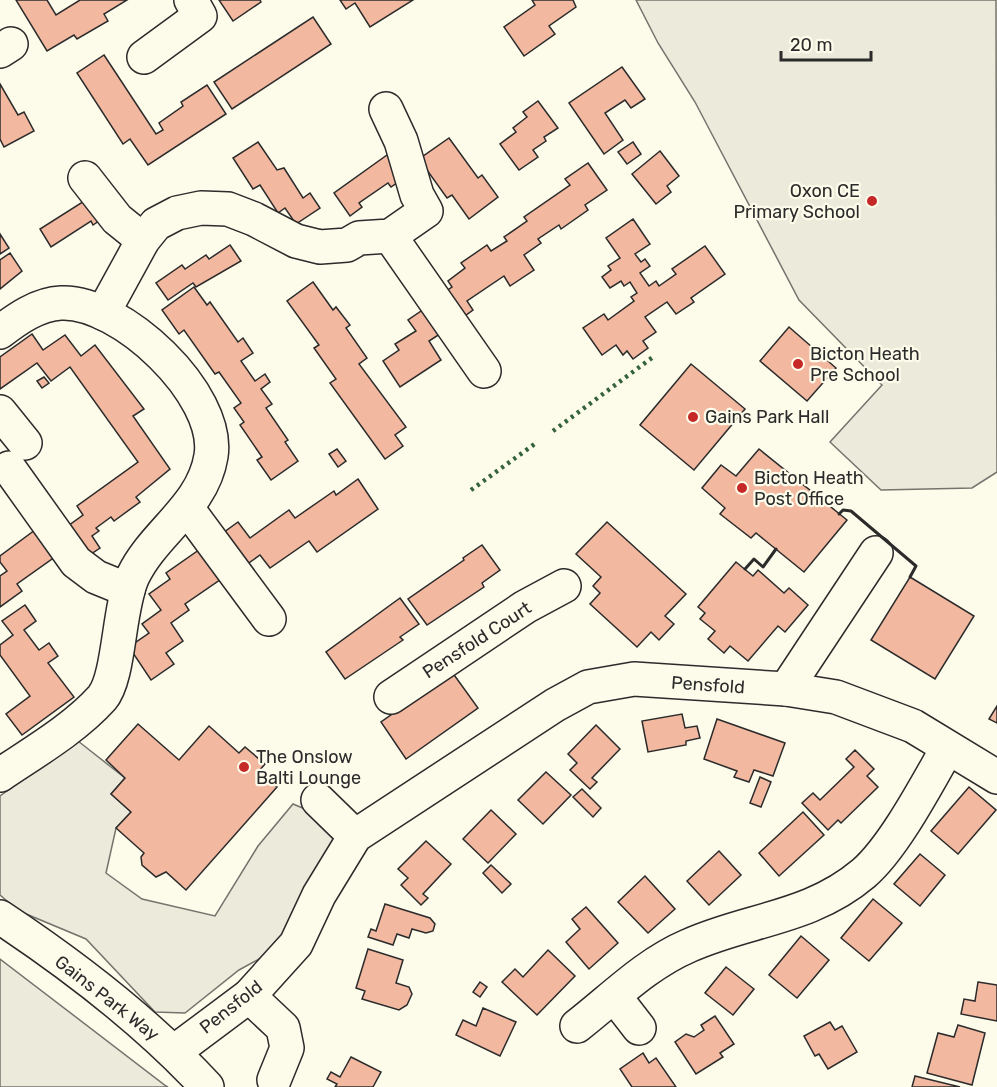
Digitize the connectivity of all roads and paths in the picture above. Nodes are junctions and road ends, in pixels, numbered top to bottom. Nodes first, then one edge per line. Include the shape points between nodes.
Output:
1 (191, 0) edge
2 (144, 57) dead end
3 (386, 109) dead end
4 (86, 178) dead end
5 (390, 236) junction
6 (143, 240) junction
7 (103, 313) junction
8 (0, 332) edge
9 (484, 371) dead end
10 (0, 412) edge
11 (187, 508) junction
12 (876, 553) dead end
13 (564, 586) dead end
14 (128, 590) junction
15 (270, 619) dead end
16 (786, 689) junction
17 (391, 697) dead end
18 (948, 749) junction
19 (0, 775) edge
20 (997, 777) edge
21 (318, 800) dead end
22 (355, 836) junction
23 (0, 917) edge
24 (249, 996) junction
25 (615, 997) junction
26 (577, 1026) dead end
27 (639, 1028) dead end
28 (174, 1052) junction
29 (274, 1080) dead end
30 (207, 1087) edge

1 - 2 street via 200,16
3 - 5 street via 426,211
4 - 6 street via 117,219
5 - 6 street via 320,247 296,241 228,208 201,208 177,213 156,224
5 - 9 street
6 - 7 street
7 - 8 street via 61,303 37,309
7 - 11 street via 170,362 208,423 212,454 205,482
10 - 14 street via 17,455 76,562 96,578
11 - 14 street via 148,549
11 - 15 street
12 - 16 street
13 - 17 street, Pensfold Court via 525,607
14 - 19 street via 104,697
16 - 18 street, Pensfold via 836,697 886,714
16 - 22 street, Pensfold via 634,679 588,687
18 - 20 street, Pensfold
18 - 25 street via 910,813 865,872 839,891 789,915 718,934 669,955
21 - 22 street
22 - 24 street, Pensfold via 319,895 296,944
23 - 28 street, Gains Park Way via 126,1010
24 - 28 street, Pensfold
24 - 29 street via 283,1028 287,1048
25 - 26 street
25 - 27 street
28 - 30 street, Gains Park Way

